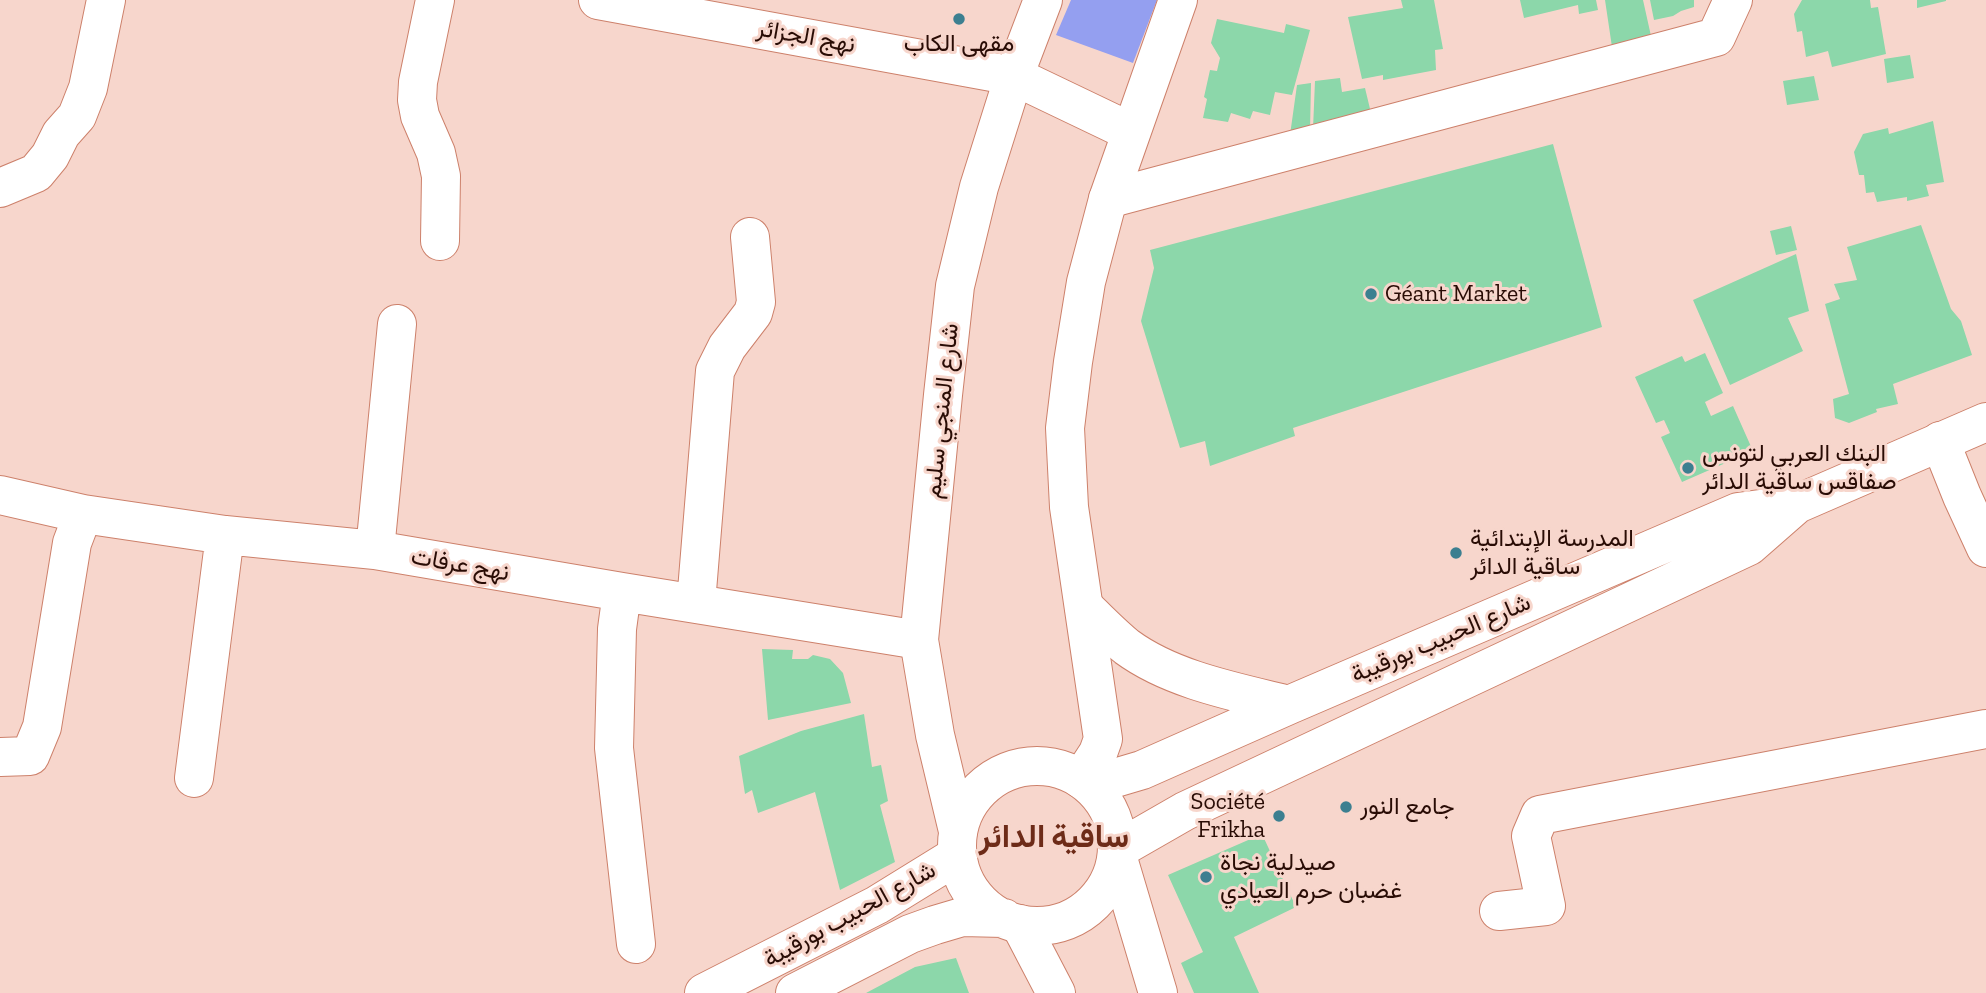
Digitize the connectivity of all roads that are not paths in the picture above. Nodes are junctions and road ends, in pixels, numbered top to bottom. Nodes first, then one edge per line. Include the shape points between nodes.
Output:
1 (106, 0) edge
2 (435, 0) edge
3 (1042, 0) edge
4 (1178, 0) edge
5 (1733, 0) edge
6 (610, 1) edge
7 (1014, 76) junction
8 (1131, 132) junction
9 (0, 188) edge
10 (1108, 199) junction
11 (750, 237) dead end
12 (440, 241) dead end
13 (397, 324) dead end
14 (1986, 422) edge
15 (1940, 441) junction
16 (0, 495) edge
17 (1797, 504) junction
18 (83, 514) junction
19 (225, 535) junction
20 (1986, 548) edge
21 (375, 550) junction
22 (622, 592) junction
23 (696, 604) junction
24 (1084, 607) junction
25 (919, 640) junction
26 (1289, 705) junction
27 (1986, 729) edge
28 (0, 757) edge
29 (194, 778) dead end
30 (1084, 781) junction
31 (958, 843) junction
32 (1117, 853) junction
33 (1499, 911) dead end
34 (1012, 921) junction
35 (636, 944) dead end
36 (704, 993) edge
37 (795, 993) edge
38 (1056, 993) edge
39 (1158, 993) edge

1 - 9 main road via 88,88 77,116 36,173
2 - 12 main road via 416,100 441,176
3 - 7 main road, شارع المنجي سليم
4 - 8 main road
5 - 10 main road via 1716,37
6 - 7 main road, نهج الجزائر
7 - 8 main road, نهج الجزائر
7 - 25 main road, شارع المنجي سليم via 979,187 955,286
8 - 10 main road
10 - 24 main road via 1086,282 1065,428 1069,507
11 - 23 main road via 756,302 715,371
13 - 21 main road
14 - 15 main road, شارع الحبيب بورقيبة
15 - 17 main road, شارع الحبيب بورقيبة
15 - 20 main road
16 - 18 main road, نهج عرفات
17 - 26 main road, شارع الحبيب بورقيبة via 1738,512
17 - 32 main road, شارع الحبيب بورقيبة via 1749,546 1185,811
18 - 19 main road, نهج عرفات
18 - 28 main road via 72,543 42,727 30,756
19 - 21 main road, نهج عرفات
19 - 29 main road
21 - 22 main road, نهج عرفات
22 - 23 main road, نهج عرفات
22 - 35 main road via 614,748
23 - 25 main road, نهج عرفات
24 - 26 main road via 1128,648 1158,665 1224,690
24 - 30 main road via 1104,739
25 - 31 main road, شارع المنجي سليم
26 - 30 main road, شارع الحبيب بورقيبة via 1142,770
27 - 33 main road via 1540,815 1531,836 1546,906
30 - 31 main road, شارع الحبيب بورقيبة via 1044,765 1006,772 975,795 964,812
30 - 32 main road, شارع الحبيب بورقيبة via 1111,813
31 - 34 main road, شارع الحبيب بورقيبة via 968,886 990,910
31 - 36 main road, شارع الحبيب بورقيبة via 877,905
32 - 34 main road, شارع الحبيب بورقيبة via 1104,891 1076,916 1039,926
32 - 39 main road
34 - 37 main road, شارع الحبيب بورقيبة via 962,917 935,925
34 - 38 main road

